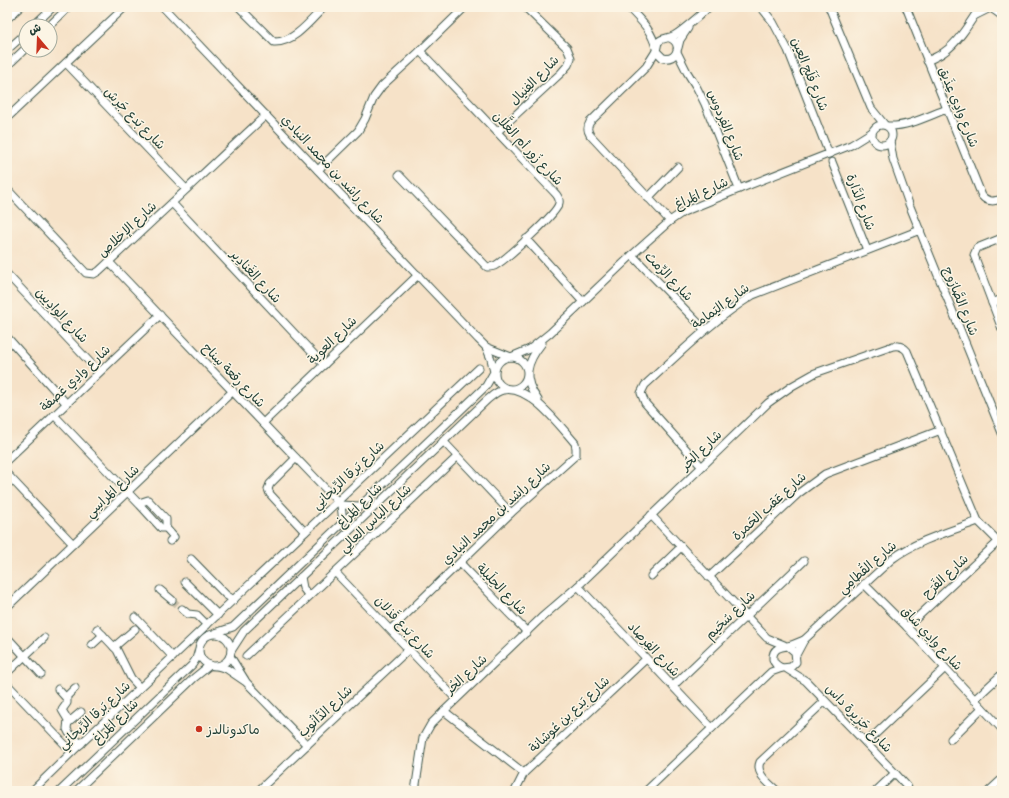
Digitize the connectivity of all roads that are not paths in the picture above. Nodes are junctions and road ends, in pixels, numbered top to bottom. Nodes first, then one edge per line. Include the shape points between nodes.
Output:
1 (20, 7) edge
2 (53, 7) edge
3 (69, 7) edge
4 (125, 7) edge
5 (163, 7) edge
6 (239, 7) edge
7 (324, 7) edge
8 (465, 7) edge
9 (526, 7) edge
10 (628, 7) edge
11 (709, 7) edge
12 (761, 7) edge
13 (829, 7) edge
14 (906, 7) edge
15 (980, 7) edge
16 (991, 8) edge
17 (1002, 8) edge
18 (974, 16) junction
19 (1002, 16) edge
20 (41, 18) edge
21 (57, 18) edge
22 (7, 19) edge
23 (693, 22) junction
24 (646, 25) junction
25 (668, 38) junction
26 (18, 40) edge
27 (7, 50) edge
28 (656, 50) junction
29 (677, 50) junction
30 (420, 52) junction
31 (18, 56) edge
32 (664, 59) junction
33 (927, 61) junction
34 (66, 63) junction
35 (7, 66) edge
36 (646, 67) junction
37 (687, 72) junction
38 (871, 108) junction
39 (947, 109) junction
40 (266, 115) junction
41 (7, 118) edge
42 (914, 122) junction
43 (886, 125) junction
44 (872, 130) junction
45 (497, 132) junction
46 (890, 140) junction
47 (877, 143) junction
48 (851, 145) junction
49 (829, 154) junction
50 (832, 162) dead end
51 (678, 167) dead end
52 (318, 170) junction
53 (398, 175) dead end
54 (898, 177) junction
55 (7, 188) edge
56 (739, 188) junction
57 (186, 190) junction
58 (648, 198) junction
59 (1002, 198) edge
60 (172, 203) junction
61 (670, 221) junction
62 (920, 230) junction
63 (1002, 238) edge
64 (526, 240) junction
65 (867, 250) junction
66 (632, 255) junction
67 (109, 262) junction
68 (418, 275) junction
69 (8, 276) edge
70 (1002, 299) edge
71 (583, 302) junction
72 (992, 302) junction
73 (160, 315) junction
74 (1002, 329) edge
75 (705, 330) junction
76 (550, 333) junction
77 (7, 337) edge
78 (486, 347) junction
79 (511, 357) junction
80 (324, 365) junction
81 (479, 368) dead end
82 (99, 372) junction
83 (494, 372) junction
84 (527, 374) junction
85 (513, 389) junction
86 (233, 391) junction
87 (66, 403) junction
88 (544, 408) junction
89 (54, 415) junction
90 (263, 423) junction
91 (941, 430) junction
92 (1002, 434) edge
93 (443, 441) junction
94 (457, 456) junction
95 (296, 458) junction
96 (7, 460) edge
97 (701, 466) junction
98 (7, 474) edge
99 (128, 492) junction
100 (340, 503) junction
101 (359, 506) junction
102 (511, 513) junction
103 (651, 515) junction
104 (978, 521) junction
105 (343, 522) junction
106 (305, 532) junction
107 (170, 541) dead end
108 (1000, 543) edge
109 (73, 544) junction
110 (681, 546) junction
111 (191, 559) dead end
112 (804, 561) dead end
113 (460, 563) junction
114 (335, 572) junction
115 (651, 576) dead end
116 (301, 577) junction
117 (709, 577) junction
118 (185, 582) dead end
119 (864, 584) junction
120 (578, 586) junction
121 (290, 588) junction
122 (160, 590) dead end
123 (307, 593) junction
124 (172, 600) tunnel mouth
125 (234, 600) junction
126 (7, 607) edge
127 (182, 609) tunnel mouth
128 (218, 615) junction
129 (136, 616) dead end
130 (747, 616) junction
131 (207, 625) junction
132 (907, 627) junction
133 (98, 629) dead end
134 (134, 629) dead end
135 (391, 630) junction
136 (527, 632) junction
137 (215, 633) junction
138 (103, 635) junction
139 (7, 637) edge
140 (44, 638) dead end
141 (767, 638) junction
142 (804, 640) junction
143 (92, 645) dead end
144 (786, 646) junction
145 (114, 647) junction
146 (198, 649) junction
147 (409, 649) junction
148 (231, 654) junction
149 (25, 656) junction
150 (246, 656) dead end
151 (173, 657) junction
152 (774, 658) junction
153 (796, 658) junction
154 (646, 659) junction
155 (214, 666) junction
156 (784, 668) junction
157 (944, 669) junction
158 (10, 670) dead end
159 (772, 672) junction
160 (41, 674) dead end
161 (1002, 674) edge
162 (806, 680) junction
163 (246, 682) junction
164 (7, 684) edge
165 (673, 686) junction
166 (75, 688) dead end
167 (140, 688) junction
168 (58, 689) dead end
169 (66, 697) junction
170 (456, 699) junction
171 (974, 700) junction
172 (825, 701) junction
173 (982, 708) junction
174 (444, 711) junction
175 (81, 712) dead end
176 (68, 724) junction
177 (712, 728) junction
178 (1002, 729) edge
179 (951, 739) dead end
180 (866, 743) junction
181 (81, 744) junction
182 (307, 745) junction
183 (72, 752) junction
184 (524, 773) junction
185 (894, 773) junction
186 (1002, 779) edge
187 (32, 791) edge
188 (60, 791) edge
189 (76, 791) edge
190 (258, 791) edge
191 (415, 791) edge
192 (515, 791) edge
193 (646, 791) edge
194 (777, 791) edge
195 (876, 791) edge
196 (909, 791) edge
197 (989, 791) edge

1 - 22 street
2 - 20 street
3 - 21 street
4 - 34 street
5 - 40 street, شارع راشد بن محمد النيادي
6 - 7 street via 274,42 282,42 292,37
8 - 30 street
9 - 45 street, شارع الفِنيال via 566,48 570,58 568,66
10 - 24 street
11 - 23 street
12 - 49 street, شارع فَلَج العين via 773,22 788,50
13 - 38 street
14 - 33 street, شارع وادِي عِذَيق
15 - 18 street
16 - 17 street
16 - 18 street
16 - 19 street
18 - 33 street via 946,52
23 - 25 street
23 - 29 street via 680,40
24 - 25 street
24 - 28 street via 652,34
25 - 28 street via 658,42
25 - 29 street via 676,42
26 - 27 street
28 - 32 street
28 - 36 street
29 - 32 street via 673,57
29 - 37 street, شارع الفِردوس
30 - 45 street, شارع زُور أم الغلَّان
30 - 52 street via 382,86 358,131
31 - 35 street
32 - 36 street
32 - 37 street, شارع الفِردوس via 676,63
33 - 39 street, شارع وادِي عِذَيق
34 - 41 street
34 - 57 street, شارع بَدع جَرش
36 - 58 street via 590,122 587,128 590,135
37 - 56 street, شارع الفِردوس via 705,104
38 - 43 street
38 - 44 street
39 - 42 street
39 - 59 street, شارع وادِي عِذَيق via 982,196 991,201
40 - 52 street, شارع راشد بن محمد النيادي
40 - 57 street, شارع الإخلاص
42 - 43 street
42 - 46 street via 898,131
43 - 44 street via 878,125
43 - 46 street via 892,131
44 - 47 street via 872,138
44 - 48 street, شارع المَراغ
45 - 64 street, شارع زُور أم الغلَّان via 558,198 559,203 555,210
46 - 47 street via 884,144
46 - 54 street, شارع الصَّارُوج
47 - 48 street, شارع المَراغ
47 - 54 street, شارع الصَّارُوج via 888,156
48 - 49 street, شارع المَراغ
49 - 56 street, شارع المَراغ
50 - 65 street, شارع الدَّارة
51 - 58 street
52 - 68 street, شارع راشد بن محمد النيادي
53 - 64 street, شارع زُور أم الغلَّان via 487,267 495,266
54 - 62 street, شارع الصَّارُوج
55 - 67 street, شارع الإخلاص via 86,273 94,274
56 - 61 street, شارع المَراغ via 697,205
57 - 60 street, شارع الإخلاص
58 - 61 street
60 - 67 street, شارع الإخلاص
60 - 80 street, شارع الغَنادِير
61 - 66 street, شارع المَراغ
62 - 65 street, شارع اليَمامة
62 - 92 street, شارع الصَّارُوج
63 - 72 street via 977,248 974,255
64 - 71 street
65 - 75 street, شارع اليَمامة via 753,295
66 - 71 street, شارع المَراغ
66 - 75 street, شارع الرِّمث
67 - 73 street, شارع رِقعة سِناح
68 - 78 street, شارع راشد بن محمد النيادي
68 - 80 street, شارع العوية
69 - 82 street, شارع الوادِيين
70 - 72 street
71 - 76 street, شارع المَراغ
72 - 74 street
73 - 82 street, شارع وادِي عَصفة
73 - 86 street, شارع رِقعة سِناح
75 - 97 street, شارع اليَمامة via 645,385 641,393 644,403
76 - 79 street, شارع المَراغ via 530,349
76 - 84 street, شارع المَراغ via 532,356
77 - 87 street
78 - 79 street, شارع راشد بن محمد النيادي
78 - 83 street, شارع راشد بن محمد النيادي
79 - 83 street via 500,361
79 - 84 street via 523,362
80 - 90 street, شارع العوية
81 - 100 street, شارع بَرقا الرِّيحانِي
82 - 87 street, شارع وادِي عَصفة
83 - 85 street via 497,383
83 - 101 street, شارع المَراغ via 486,386
84 - 85 street via 525,382
84 - 88 street, شارع راشد بن محمد النيادي via 530,389
85 - 88 street, شارع راشد بن محمد النيادي via 526,394
85 - 93 street, شارع المَراغ via 502,390 487,400
86 - 90 street, شارع رِقعة سِناح
86 - 99 street, شارع المَراسِي
87 - 89 street, شارع وادِي عَصفة
88 - 102 street, شارع راشد بن محمد النيادي via 575,443 576,455
89 - 96 street, شارع وادِي عَصفة
89 - 99 street
90 - 95 street, شارع رِقعة سِناح
91 - 97 street, شارع الحُر via 907,351 897,345 815,373 792,386 768,403
91 - 104 street, شارع الحُر
91 - 117 street, شارع عَقب الحَمرة via 821,477 799,493
93 - 94 street
93 - 116 street, شارع المَراغ
94 - 102 street
94 - 114 street, شارع الياس العالِي
95 - 100 street, شارع رِقعة سِناح
95 - 106 street via 268,489
97 - 103 street, شارع الحُر
98 - 109 street
99 - 107 street via 161,528 166,528 174,537
99 - 109 street, شارع المَراسِي
100 - 101 street
100 - 105 street
100 - 106 street, شارع بَرقا الرِّيحانِي
101 - 105 street, شارع المَراغ
102 - 113 street, شارع راشد بن محمد النيادي
103 - 110 street
103 - 120 street, شارع الحُر
104 - 108 street, شارع الحُر
104 - 119 street, شارع القُطامِي via 906,548
105 - 137 street, شارع المَراغ via 233,626
106 - 125 street, شارع بَرقا الرِّيحانِي
108 - 132 street, شارع الفَرَح
109 - 126 street, شارع المَراسِي
110 - 115 street
110 - 117 street
111 - 125 street
112 - 130 street, شارع سُحَيم
113 - 135 street, شارع راشد بن محمد النيادي
113 - 136 street, شارع الحِلَيلة
114 - 123 street, شارع الياس العالِي
114 - 135 street, شارع بَدع قَذلان
116 - 121 street, شارع المَراغ
116 - 123 street via 301,583
117 - 130 street
118 - 128 street
119 - 132 street, شارع وادِي شاق
119 - 142 street, شارع القُطامِي
120 - 136 street, شارع الحُر
120 - 154 street, شارع الفِرصاد
121 - 123 street
121 - 148 street, شارع المَراغ via 244,631
122 - 124 street
123 - 150 street, شارع الياس العالِي
125 - 128 street, شارع بَرقا الرِّيحانِي
127 - 131 street via 190,615 197,615
128 - 131 street, شارع بَرقا الرِّيحانِي
129 - 151 street
130 - 141 street
130 - 165 street, شارع سُحَيم
131 - 151 street, شارع بَرقا الرِّيحانِي
132 - 157 street, شارع وادِي شاق
133 - 138 street
134 - 145 street
135 - 147 street, شارع بَدع قَذلان
136 - 170 street, شارع الحُر
137 - 146 street via 206,636
137 - 148 street via 229,641
138 - 143 street
138 - 145 street
139 - 149 street
140 - 149 street
141 - 144 street
141 - 152 street
142 - 144 street, شارع القُطامِي
142 - 153 street, شارع القُطامِي
144 - 152 street via 777,648
144 - 153 street via 794,649
145 - 167 street via 131,678
146 - 155 street via 201,659
146 - 188 street, شارع المَراغ via 192,665
147 - 170 street, شارع بَدع قَذلان
147 - 182 street, شارع الدَّانُوب
148 - 155 street via 222,664
148 - 163 street
149 - 158 street
149 - 160 street
151 - 167 street, شارع بَرقا الرِّيحانِي
152 - 156 street via 776,664
152 - 159 street
153 - 156 street via 794,665
153 - 162 street, شارع جَزِيرة داس
154 - 165 street, شارع الفِرصاد
154 - 184 street, شارع بَدع بن عُوشانة
155 - 163 street via 227,670
155 - 189 street, شارع المَراغ via 194,678
156 - 159 street
156 - 162 street, شارع جَزِيرة داس
157 - 171 street, شارع وادِي شاق
157 - 180 street
159 - 177 street
161 - 171 street
162 - 172 street, شارع جَزِيرة داس
163 - 182 street
164 - 183 street
165 - 177 street, شارع الفِرصاد
166 - 169 street
167 - 181 street, شارع بَرقا الرِّيحانِي
168 - 169 street
169 - 176 street via 67,703 62,710 68,718
170 - 174 street, شارع الحُر
171 - 173 street, شارع وادِي شاق
172 - 180 street, شارع جَزِيرة داس
172 - 194 street via 760,762 759,772
173 - 178 street, شارع وادِي شاق
173 - 179 street
174 - 184 street
174 - 191 street, شارع الحُر via 431,724 423,738
175 - 176 street
176 - 181 street via 69,733
177 - 193 street
180 - 185 street, شارع جَزِيرة داس
181 - 183 street, شارع بَرقا الرِّيحانِي
182 - 190 street, شارع الدَّانُوب
183 - 187 street, شارع بَرقا الرِّيحانِي
184 - 192 street, شارع بَدع بن عُوشانة
185 - 195 street
185 - 196 street, شارع جَزِيرة داس
186 - 197 street

